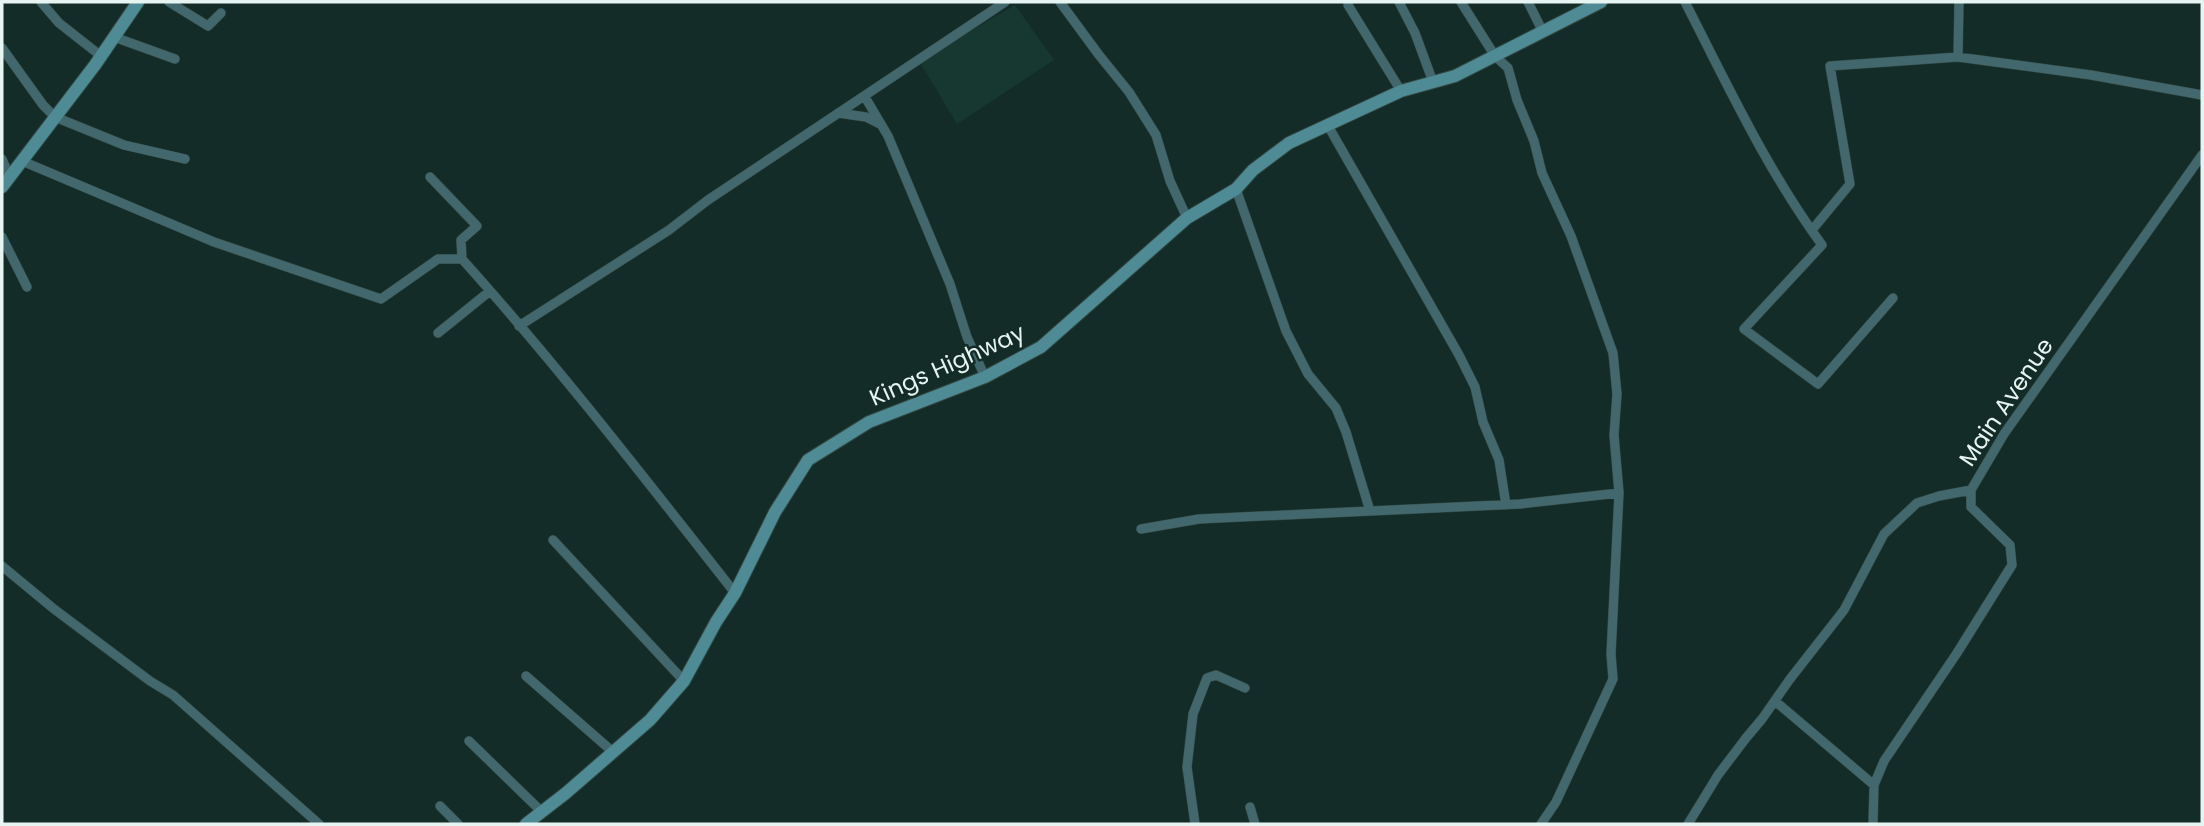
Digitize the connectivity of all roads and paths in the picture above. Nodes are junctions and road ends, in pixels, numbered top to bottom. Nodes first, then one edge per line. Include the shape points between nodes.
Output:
1 (41, 2) edge
2 (138, 2) edge
3 (169, 2) edge
4 (1005, 2) edge
5 (1060, 2) edge
6 (1399, 2) edge
7 (1461, 2) edge
8 (1528, 2) edge
9 (1601, 2) edge
10 (1685, 2) edge
11 (1959, 2) edge
12 (1348, 5) dead end
13 (1581, 6) edge
14 (221, 13) dead end
15 (1543, 32) junction
16 (114, 37) junction
17 (2, 48) edge
18 (101, 56) junction
19 (1495, 56) junction
20 (1958, 57) junction
21 (175, 59) dead end
22 (1433, 82) junction
23 (1401, 91) junction
24 (2202, 95) edge
25 (865, 97) junction
26 (838, 113) junction
27 (55, 117) junction
28 (1327, 124) junction
29 (882, 125) junction
30 (2202, 155) edge
31 (2, 159) edge
32 (185, 159) dead end
33 (22, 161) junction
34 (430, 177) dead end
35 (6, 182) edge
36 (1236, 188) junction
37 (1187, 218) junction
38 (1812, 230) junction
39 (2, 237) edge
40 (462, 259) junction
41 (27, 287) dead end
42 (490, 291) junction
43 (1894, 298) dead end
44 (519, 326) junction
45 (438, 333) dead end
46 (985, 377) junction
47 (1971, 490) junction
48 (1619, 493) junction
49 (1506, 505) junction
50 (1370, 511) junction
51 (1141, 529) dead end
52 (553, 540) dead end
53 (2, 566) edge
54 (735, 593) junction
55 (526, 676) dead end
56 (684, 681) junction
57 (1245, 688) dead end
58 (1775, 701) junction
59 (469, 741) dead end
60 (613, 752) junction
61 (1874, 785) junction
62 (440, 807) dead end
63 (1250, 807) dead end
64 (542, 812) junction
65 (319, 824) edge
66 (458, 824) edge
67 (526, 824) edge
68 (1195, 824) edge
69 (1255, 824) edge
70 (1541, 824) edge
71 (1688, 824) edge
72 (1873, 824) edge

1 - 18 street via 59,23
2 - 16 street
3 - 14 street via 208,26
4 - 25 street
5 - 37 street via 1156,135
6 - 22 street
7 - 19 street
8 - 15 street
9 - 13 street, Kings Highway
10 - 38 street via 1763,153
11 - 20 street
12 - 23 street
13 - 15 street, Kings Highway
15 - 19 street, Kings Highway
16 - 18 street
16 - 21 street
17 - 27 street
18 - 27 street
19 - 22 street, Kings Highway
19 - 48 street via 1508,68 1542,173 1571,236 1613,353
20 - 24 street
20 - 38 street via 1830,66 1850,184
22 - 23 street, Kings Highway
23 - 28 street, Kings Highway
25 - 26 street
25 - 29 street
26 - 29 street via 866,117
26 - 44 street
27 - 32 street via 124,145
27 - 33 street
28 - 36 street, Kings Highway via 1289,143
28 - 49 street via 1475,387 1499,460
29 - 46 street
30 - 47 street, Main Avenue via 2004,435
31 - 35 street
33 - 35 street
33 - 40 street via 215,242 381,299 438,259
34 - 40 street via 477,226 461,240
36 - 37 street, Kings Highway
36 - 50 street via 1286,331 1308,374 1336,408
37 - 46 street, Kings Highway via 1041,347
38 - 43 street via 1822,244 1744,329 1818,384
39 - 41 street
40 - 42 street
42 - 44 street
42 - 45 street
44 - 54 street
46 - 54 street, Kings Highway via 869,422 808,460 775,512
47 - 58 street via 1917,503 1884,534 1844,610
47 - 61 street, Main Avenue via 1971,507 2010,545 2012,565 1884,761
48 - 49 street
48 - 70 street via 1613,679 1556,802
49 - 50 street
50 - 51 street via 1199,519
52 - 56 street
53 - 65 street via 54,610 173,695
54 - 56 street, Kings Highway
55 - 60 street
56 - 60 street, Kings Highway via 650,720
57 - 68 street via 1216,675 1207,678 1193,714 1187,767
58 - 61 street
58 - 71 street via 1718,775
59 - 64 street
60 - 64 street, Kings Highway
61 - 72 street, Main Avenue
62 - 66 street
63 - 69 street
64 - 67 street, Kings Highway

